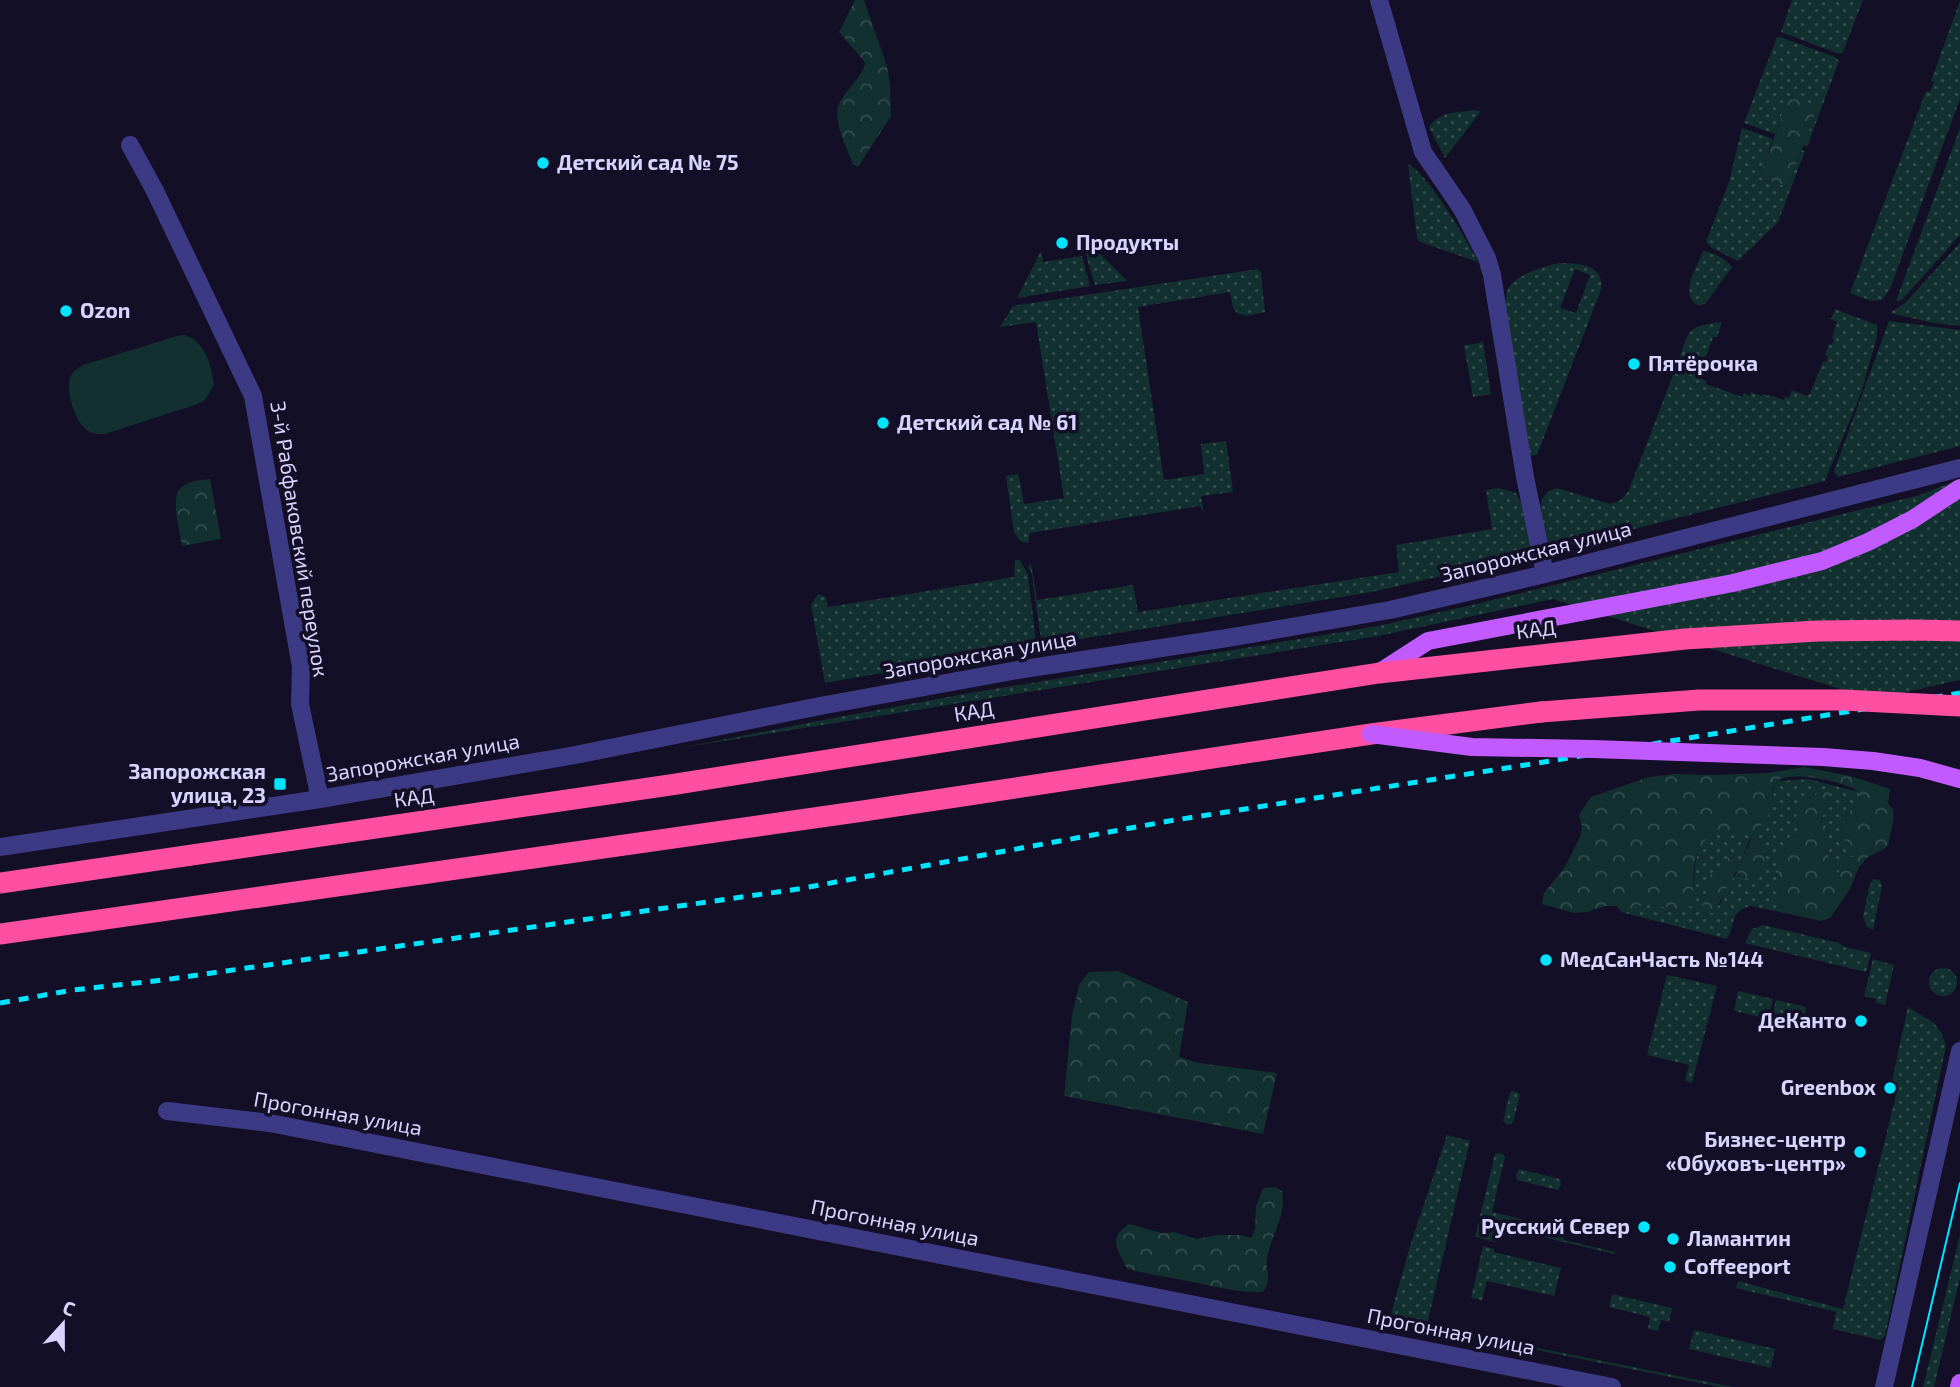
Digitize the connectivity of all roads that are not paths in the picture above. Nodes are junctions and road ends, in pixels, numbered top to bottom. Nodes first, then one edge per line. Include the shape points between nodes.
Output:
1 (1378, 0) edge
2 (130, 145) dead end
3 (1960, 468) edge
4 (1960, 488) edge
5 (1545, 574) junction
6 (1960, 631) edge
7 (1379, 673) junction
8 (1960, 706) edge
9 (1371, 734) junction
10 (1960, 779) edge
11 (320, 799) junction
12 (0, 847) edge
13 (0, 883) edge
14 (0, 934) edge
15 (1960, 1051) edge
16 (167, 1111) dead end
17 (1612, 1387) edge
18 (1884, 1387) edge

1 - 5 street via 1423,152 1462,209 1492,275
2 - 11 street, 3-й Рабфаковский переулок via 253,396 301,667 300,704
3 - 5 street, Запорожская улица
4 - 7 main road via 1913,519 1822,561 1733,583 1428,641
5 - 11 street, Запорожская улица via 1390,610 1017,670
6 - 7 highway, КАД via 1817,631 1685,639
7 - 13 highway, КАД via 670,785
8 - 9 highway, bridge via 1699,700 1541,712
9 - 10 main road, bridge via 1472,747 1823,757 1920,768
9 - 14 highway
11 - 12 street, Запорожская улица
15 - 18 street
16 - 17 street, Прогонная улица via 270,1123

